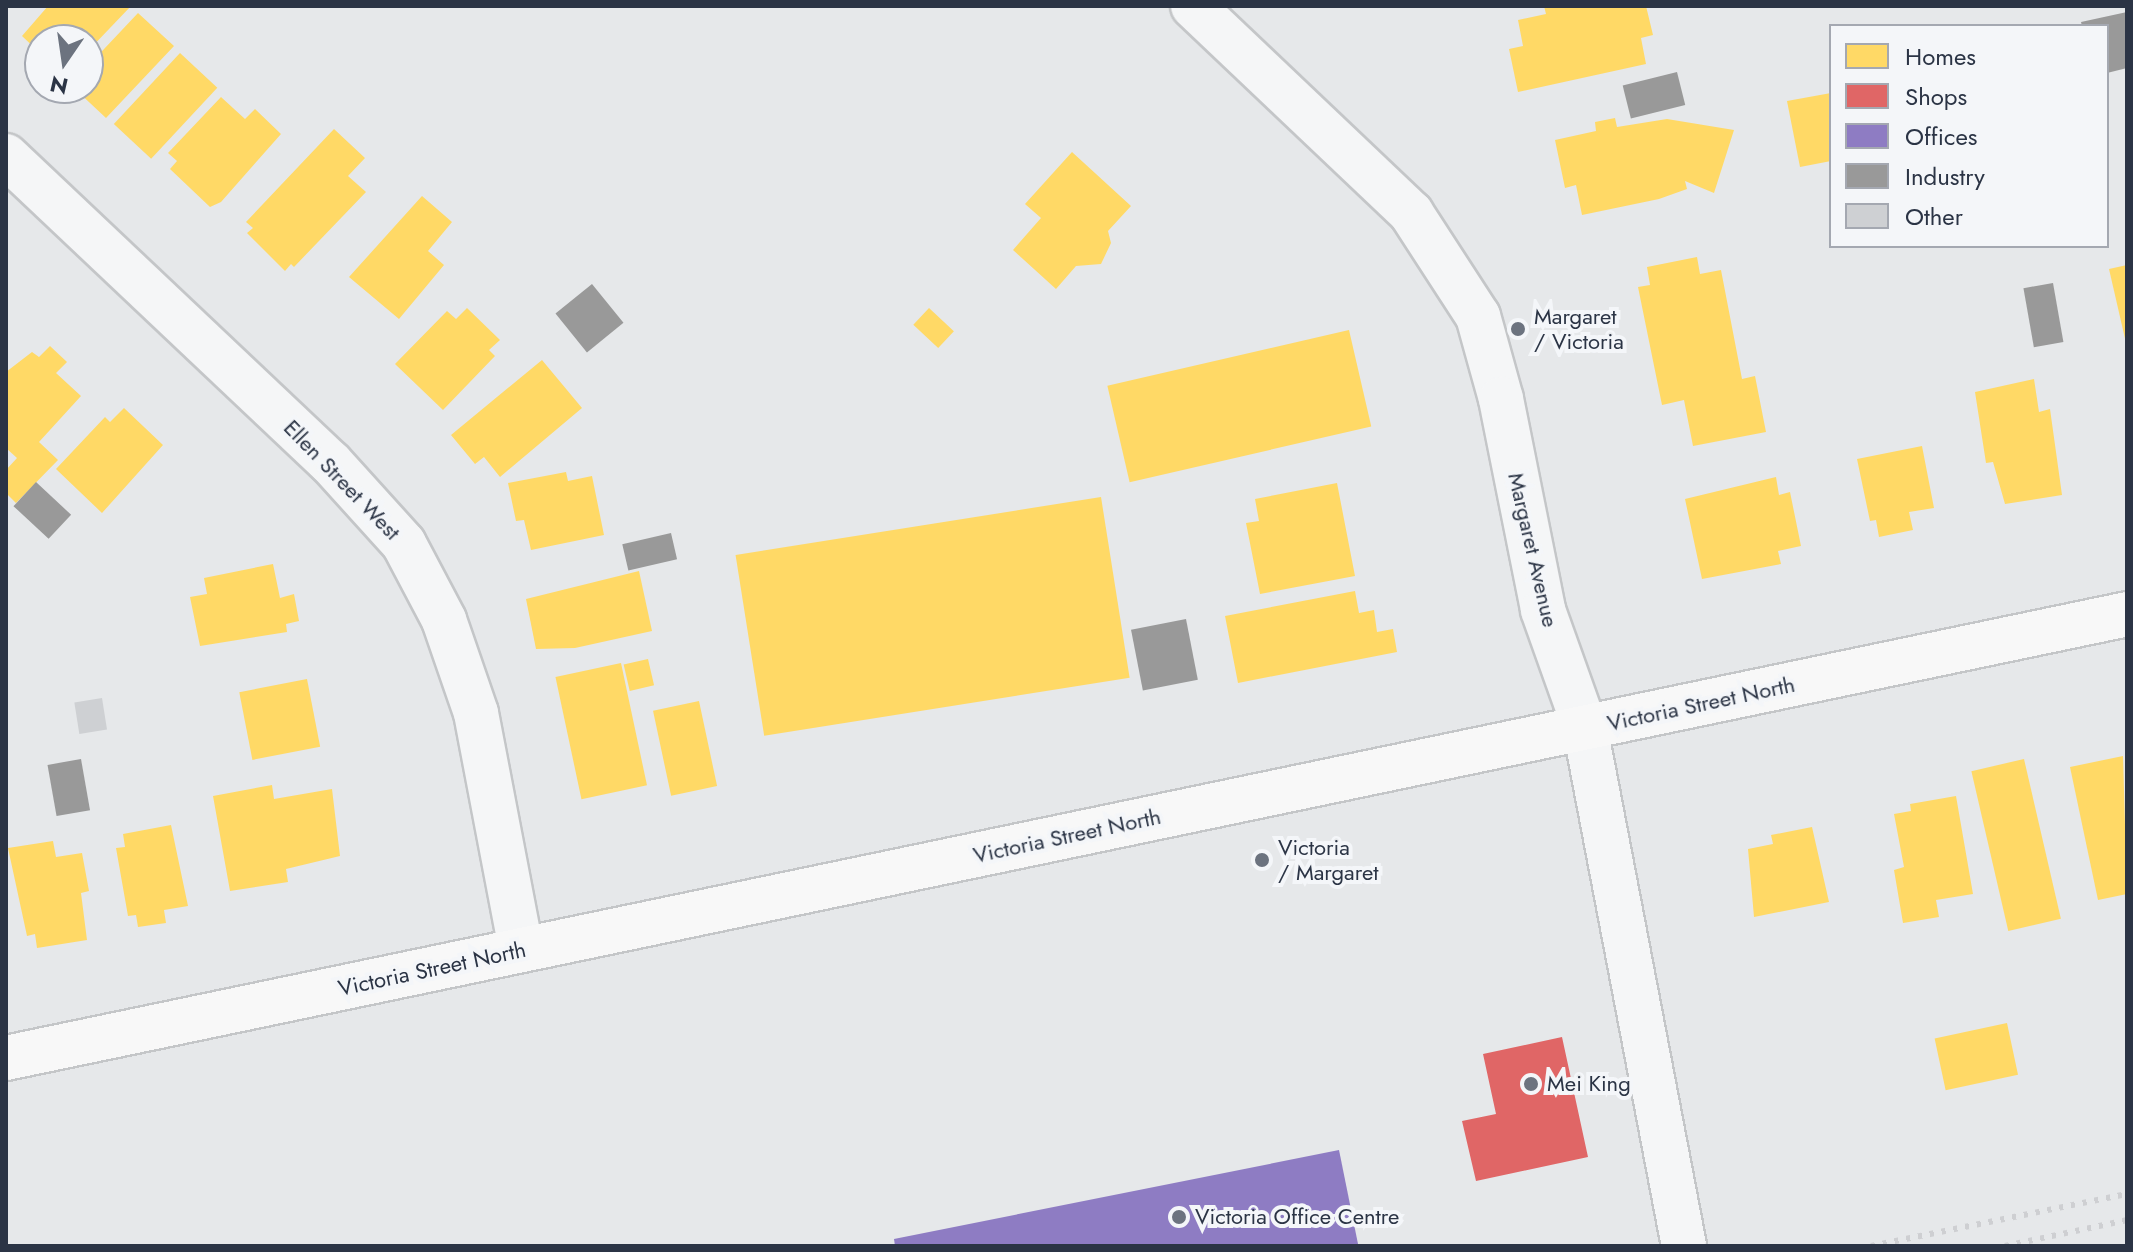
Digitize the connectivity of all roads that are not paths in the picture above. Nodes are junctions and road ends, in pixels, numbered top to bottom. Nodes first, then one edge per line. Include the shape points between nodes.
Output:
1 (1193, 6) edge
2 (6, 156) edge
3 (2127, 614) edge
4 (1585, 728) junction
5 (521, 950) junction
6 (6, 1058) edge
7 (1683, 1240) edge

1 - 4 street, Margaret Avenue via 1411,213 1478,316 1501,399 1543,610
2 - 5 street, Ellen Street West via 330,462 404,544 444,620 476,713
3 - 4 main road, Victoria Street North
4 - 5 main road, Victoria Street North
4 - 7 street, Margaret Avenue
5 - 6 main road, Victoria Street North

